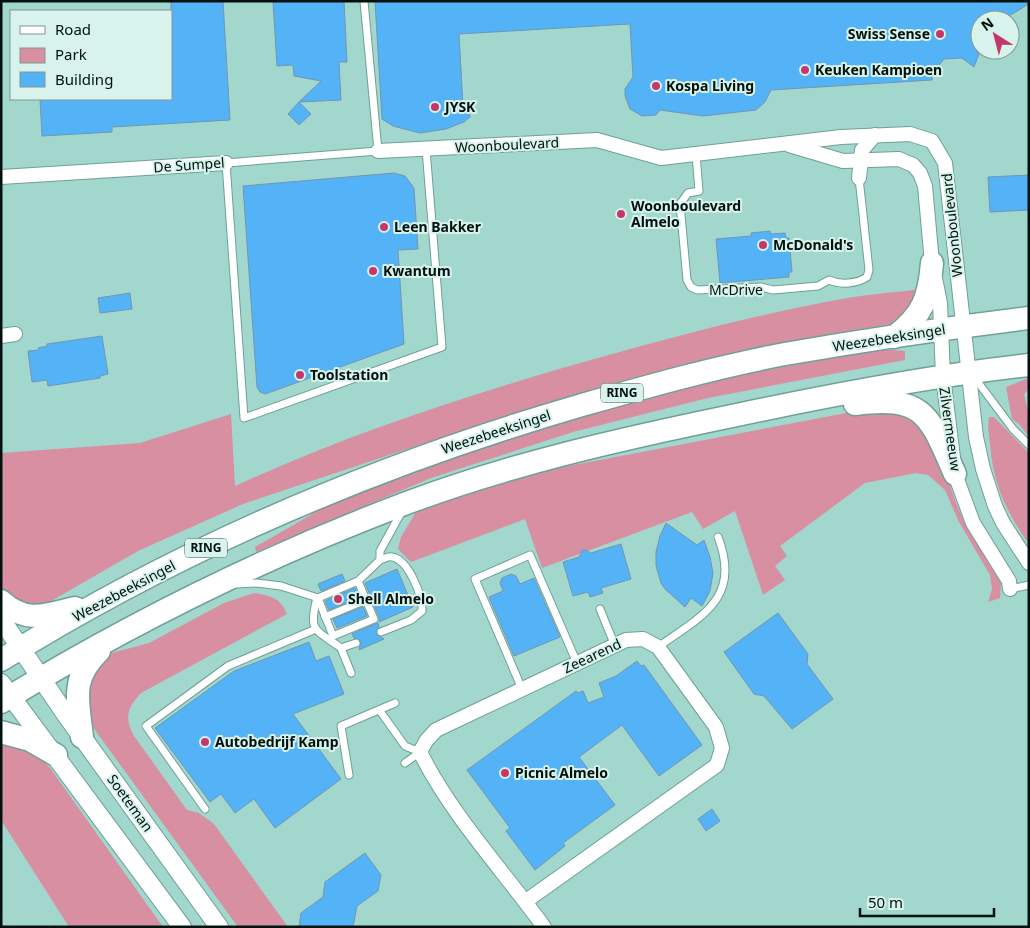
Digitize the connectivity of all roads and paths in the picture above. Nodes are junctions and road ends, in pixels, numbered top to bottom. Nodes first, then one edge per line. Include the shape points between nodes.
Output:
1 (364, 1) edge
2 (875, 135) junction
3 (784, 144) junction
4 (426, 149) junction
5 (378, 152) junction
6 (696, 154) junction
7 (860, 160) junction
8 (226, 163) junction
9 (1, 177) edge
10 (859, 178) joint
11 (932, 263) junction
12 (1029, 318) edge
13 (964, 326) junction
14 (941, 329) junction
15 (894, 337) junction
16 (1029, 365) edge
17 (970, 371) junction
18 (943, 376) junction
19 (809, 400) junction
20 (1029, 445) edge
21 (955, 474) junction
22 (406, 503) junction
23 (718, 537) dead end
24 (380, 560) junction
25 (1029, 563) edge
26 (358, 581) junction
27 (216, 584) junction
28 (1029, 585) edge
29 (1010, 589) joint
30 (318, 598) junction
31 (366, 600) junction
32 (1, 602) edge
33 (100, 602) junction
34 (600, 609) dead end
35 (326, 617) junction
36 (1, 619) edge
37 (316, 629) junction
38 (382, 632) dead end
39 (112, 638) junction
40 (356, 643) dead end
41 (615, 646) junction
42 (658, 647) junction
43 (21, 648) junction
44 (341, 648) junction
45 (1, 660) edge
46 (577, 664) junction
47 (351, 673) dead end
48 (41, 679) junction
49 (522, 689) junction
50 (5, 694) edge
51 (395, 703) dead end
52 (380, 711) junction
53 (1, 732) edge
54 (82, 737) junction
55 (420, 752) junction
56 (56, 755) junction
57 (405, 763) dead end
58 (349, 775) dead end
59 (205, 809) dead end
60 (526, 901) junction
61 (182, 927) edge
62 (219, 927) edge
63 (544, 927) edge

1 - 5 lane
2 - 3 street, Woonboulevard
2 - 7 street via 862,150
2 - 13 street, Woonboulevard via 922,136 932,141 945,162
3 - 6 street, Woonboulevard
3 - 7 street, Woonboulevard via 834,159
4 - 5 street, Woonboulevard
4 - 6 street, Woonboulevard via 597,140 661,158
4 - 8 lane via 442,347 244,418
5 - 8 lane, De Sumpel
6 - 10 lane, McDrive via 699,191 688,194 680,204 687,280 697,290 760,287 773,290 818,286 829,280 837,284 867,278 869,270
7 - 10 street
7 - 11 street, Woonboulevard via 899,158 913,165 920,174 925,186
8 - 9 street, De Sumpel
11 - 14 street, Woonboulevard via 940,303
11 - 15 main road via 929,293 912,324
12 - 13 main road, Weezebeeksingel / RING
13 - 14 main road, Weezebeeksingel / RING
13 - 17 street, Woonboulevard
14 - 15 main road, Weezebeeksingel / RING
14 - 18 street, Woonboulevard
15 - 33 main road, Weezebeeksingel / RING via 783,354 648,386 477,437 314,499 200,551
16 - 17 main road, RING
17 - 18 main road, RING
17 - 20 lane via 1013,429
17 - 25 street, Zilvermeeuw via 976,437 983,469 1003,523
18 - 19 main road, RING
18 - 21 street, Zilvermeeuw
19 - 21 main road via 848,405 884,401 904,403 922,412 934,428
19 - 22 main road, RING via 576,452 510,469
21 - 29 street, Zilvermeeuw via 973,523 1009,581
22 - 24 lane via 380,550
22 - 27 main road, RING
23 - 42 lane via 724,551 725,570 724,585 716,603
24 - 26 lane
24 - 38 lane via 391,556 400,560 412,576 423,602 422,611 411,620
26 - 30 lane
26 - 31 lane
27 - 30 lane via 281,586
27 - 39 main road, RING
28 - 29 lane
30 - 35 lane
30 - 37 lane via 312,619
31 - 35 lane
31 - 35 lane via 374,619 333,636
32 - 33 main road via 24,616 44,615
33 - 43 main road, Weezebeeksingel / RING
34 - 41 lane
36 - 43 street, Soeteman
37 - 44 lane
37 - 59 lane via 228,666 146,726
39 - 48 main road, RING
39 - 54 main road via 82,671 76,701
40 - 44 lane
41 - 42 street, Zeearend via 626,640 643,639
41 - 46 street, Zeearend
42 - 60 street via 716,727 722,748 717,765
43 - 45 main road, Weezebeeksingel / RING
43 - 48 street, Soeteman
44 - 47 lane
46 - 49 street, Zeearend
46 - 49 lane via 530,555 475,579
48 - 50 main road, RING
48 - 54 street, Soeteman
49 - 55 street, Zeearend via 436,730
50 - 56 street
51 - 52 lane
52 - 55 lane via 405,746
52 - 58 lane via 341,726
53 - 56 main road via 30,740
54 - 62 street, Soeteman
55 - 57 lane
55 - 60 street via 440,788 483,849
56 - 61 street
60 - 63 street

